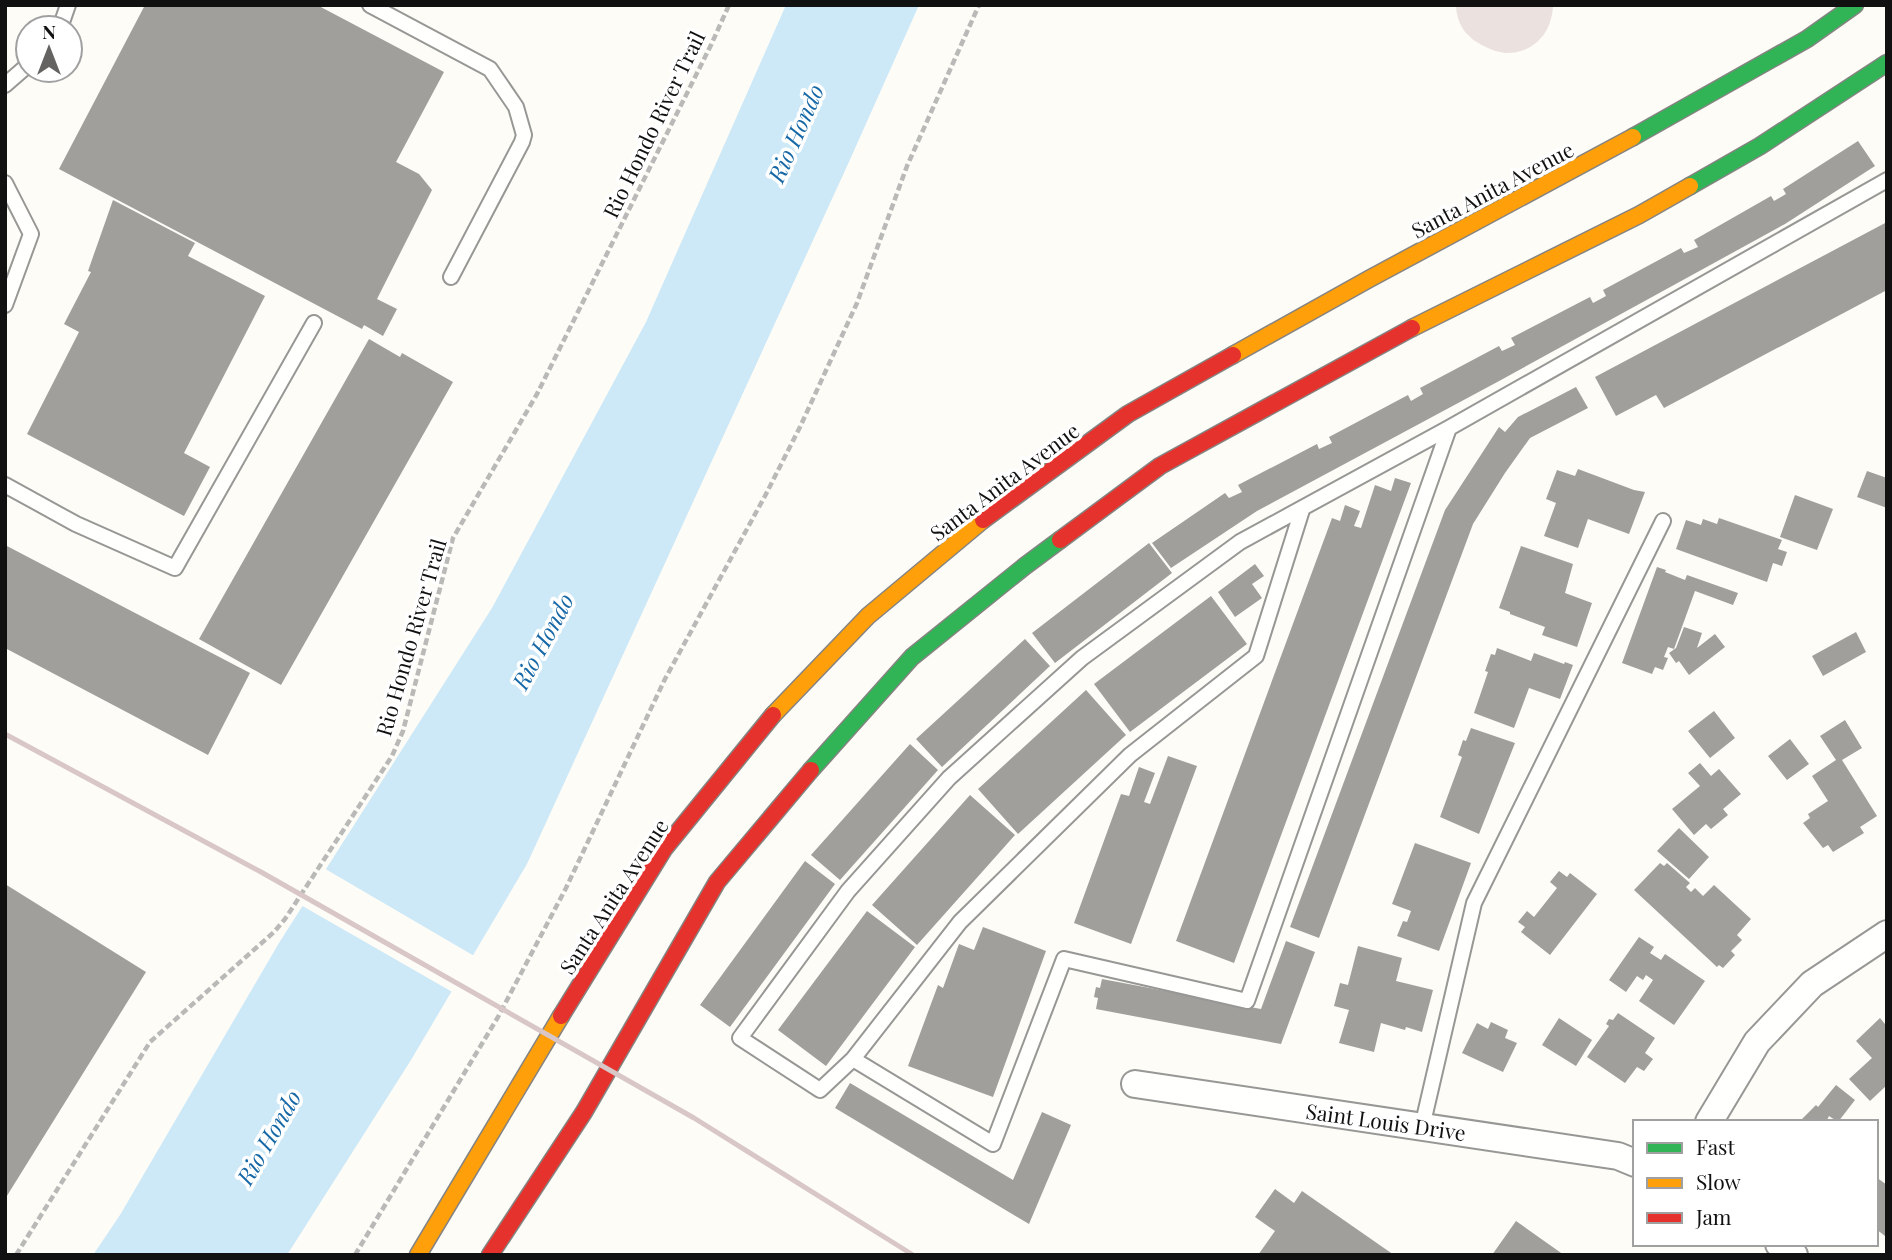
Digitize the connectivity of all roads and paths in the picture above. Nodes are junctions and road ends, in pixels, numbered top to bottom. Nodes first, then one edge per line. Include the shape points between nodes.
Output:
1 (370, 5) edge
2 (729, 5) edge
3 (979, 5) edge
4 (1855, 5) edge
5 (1887, 63) edge
6 (1887, 180) edge
7 (5, 183) edge
8 (451, 276) dead end
9 (5, 305) edge
10 (314, 323) dead end
11 (1449, 428) junction
12 (5, 485) edge
13 (1302, 510) junction
14 (1663, 521) dead end
15 (1887, 934) edge
16 (853, 1059) junction
17 (1135, 1084) dead end
18 (1710, 1120) edge
19 (1422, 1127) junction
20 (1633, 1162) edge
21 (16, 1255) edge
22 (355, 1255) edge
23 (418, 1255) edge
24 (490, 1255) edge

1 - 8 lane via 490,69 516,107 522,142
2 - 21 path, Rio Hondo River Trail via 537,394 453,538 403,732 392,756 285,919 150,1042
3 - 22 path via 907,166 847,327 800,428 665,679 566,888 498,1017
4 - 23 main road, Santa Anita Avenue via 1784,52 1128,414 986,517 868,616 776,712 664,849
5 - 24 main road via 1760,146 1639,215 1398,335 1160,466 912,657 717,882 584,1112
6 - 11 lane
7 - 9 lane via 31,234
10 - 12 lane via 176,568 76,524
11 - 13 lane
11 - 16 lane via 1247,1001 1064,959 993,1144
13 - 16 lane via 1256,656 1129,755 960,922
13 - 16 lane via 1240,542 1082,658 949,778 848,891 740,1038 820,1090
14 - 19 lane via 1474,903
15 - 18 street via 1803,993 1757,1042
17 - 19 street, Saint Louis Drive
19 - 20 street, Saint Louis Drive via 1618,1156

